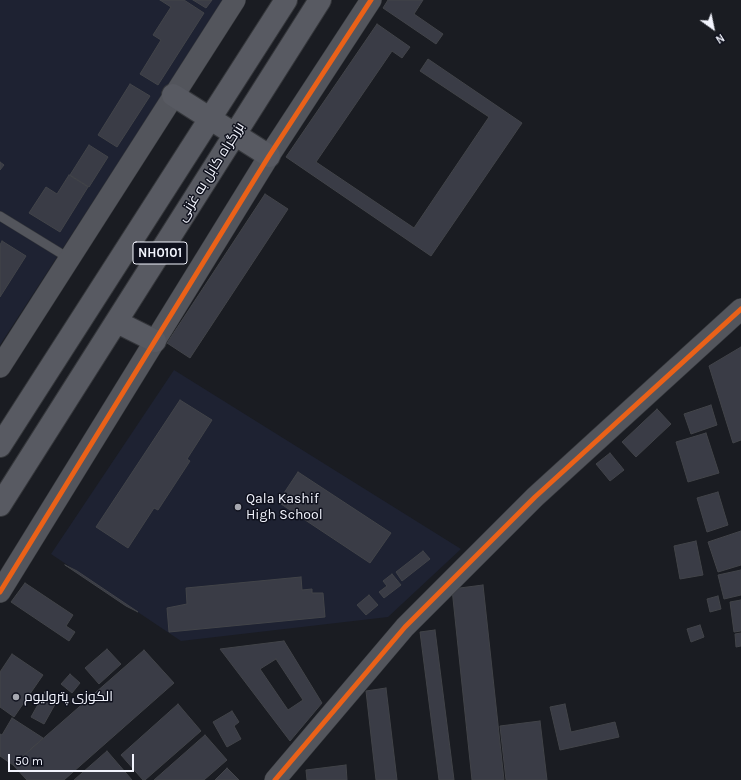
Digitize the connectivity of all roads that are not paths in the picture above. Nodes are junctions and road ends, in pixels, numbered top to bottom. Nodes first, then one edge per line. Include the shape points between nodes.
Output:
1 (234, 0) edge
2 (286, 0) edge
3 (320, 0) edge
4 (371, 0) edge
5 (173, 95) junction
6 (209, 119) junction
7 (234, 135) junction
8 (269, 156) junction
9 (0, 216) edge
10 (70, 259) junction
11 (741, 309) edge
12 (117, 322) junction
13 (155, 341) junction
14 (0, 367) edge
15 (0, 446) edge
16 (0, 505) edge
17 (0, 592) edge
18 (275, 780) edge

1 - 5 street
2 - 6 highway, NH0101
3 - 7 highway, بزرگراه کابل به غزنی / NH0101
4 - 8 street
5 - 6 highway
5 - 10 street
6 - 7 highway
6 - 15 highway, NH0101
7 - 8 highway
7 - 12 highway, بزرگراه کابل به غزنی / NH0101
8 - 13 street
9 - 10 lane
10 - 14 street
11 - 18 street via 535,496 405,627
12 - 13 highway
12 - 16 highway, بزرگراه کابل به غزنی / NH0101
13 - 17 street

